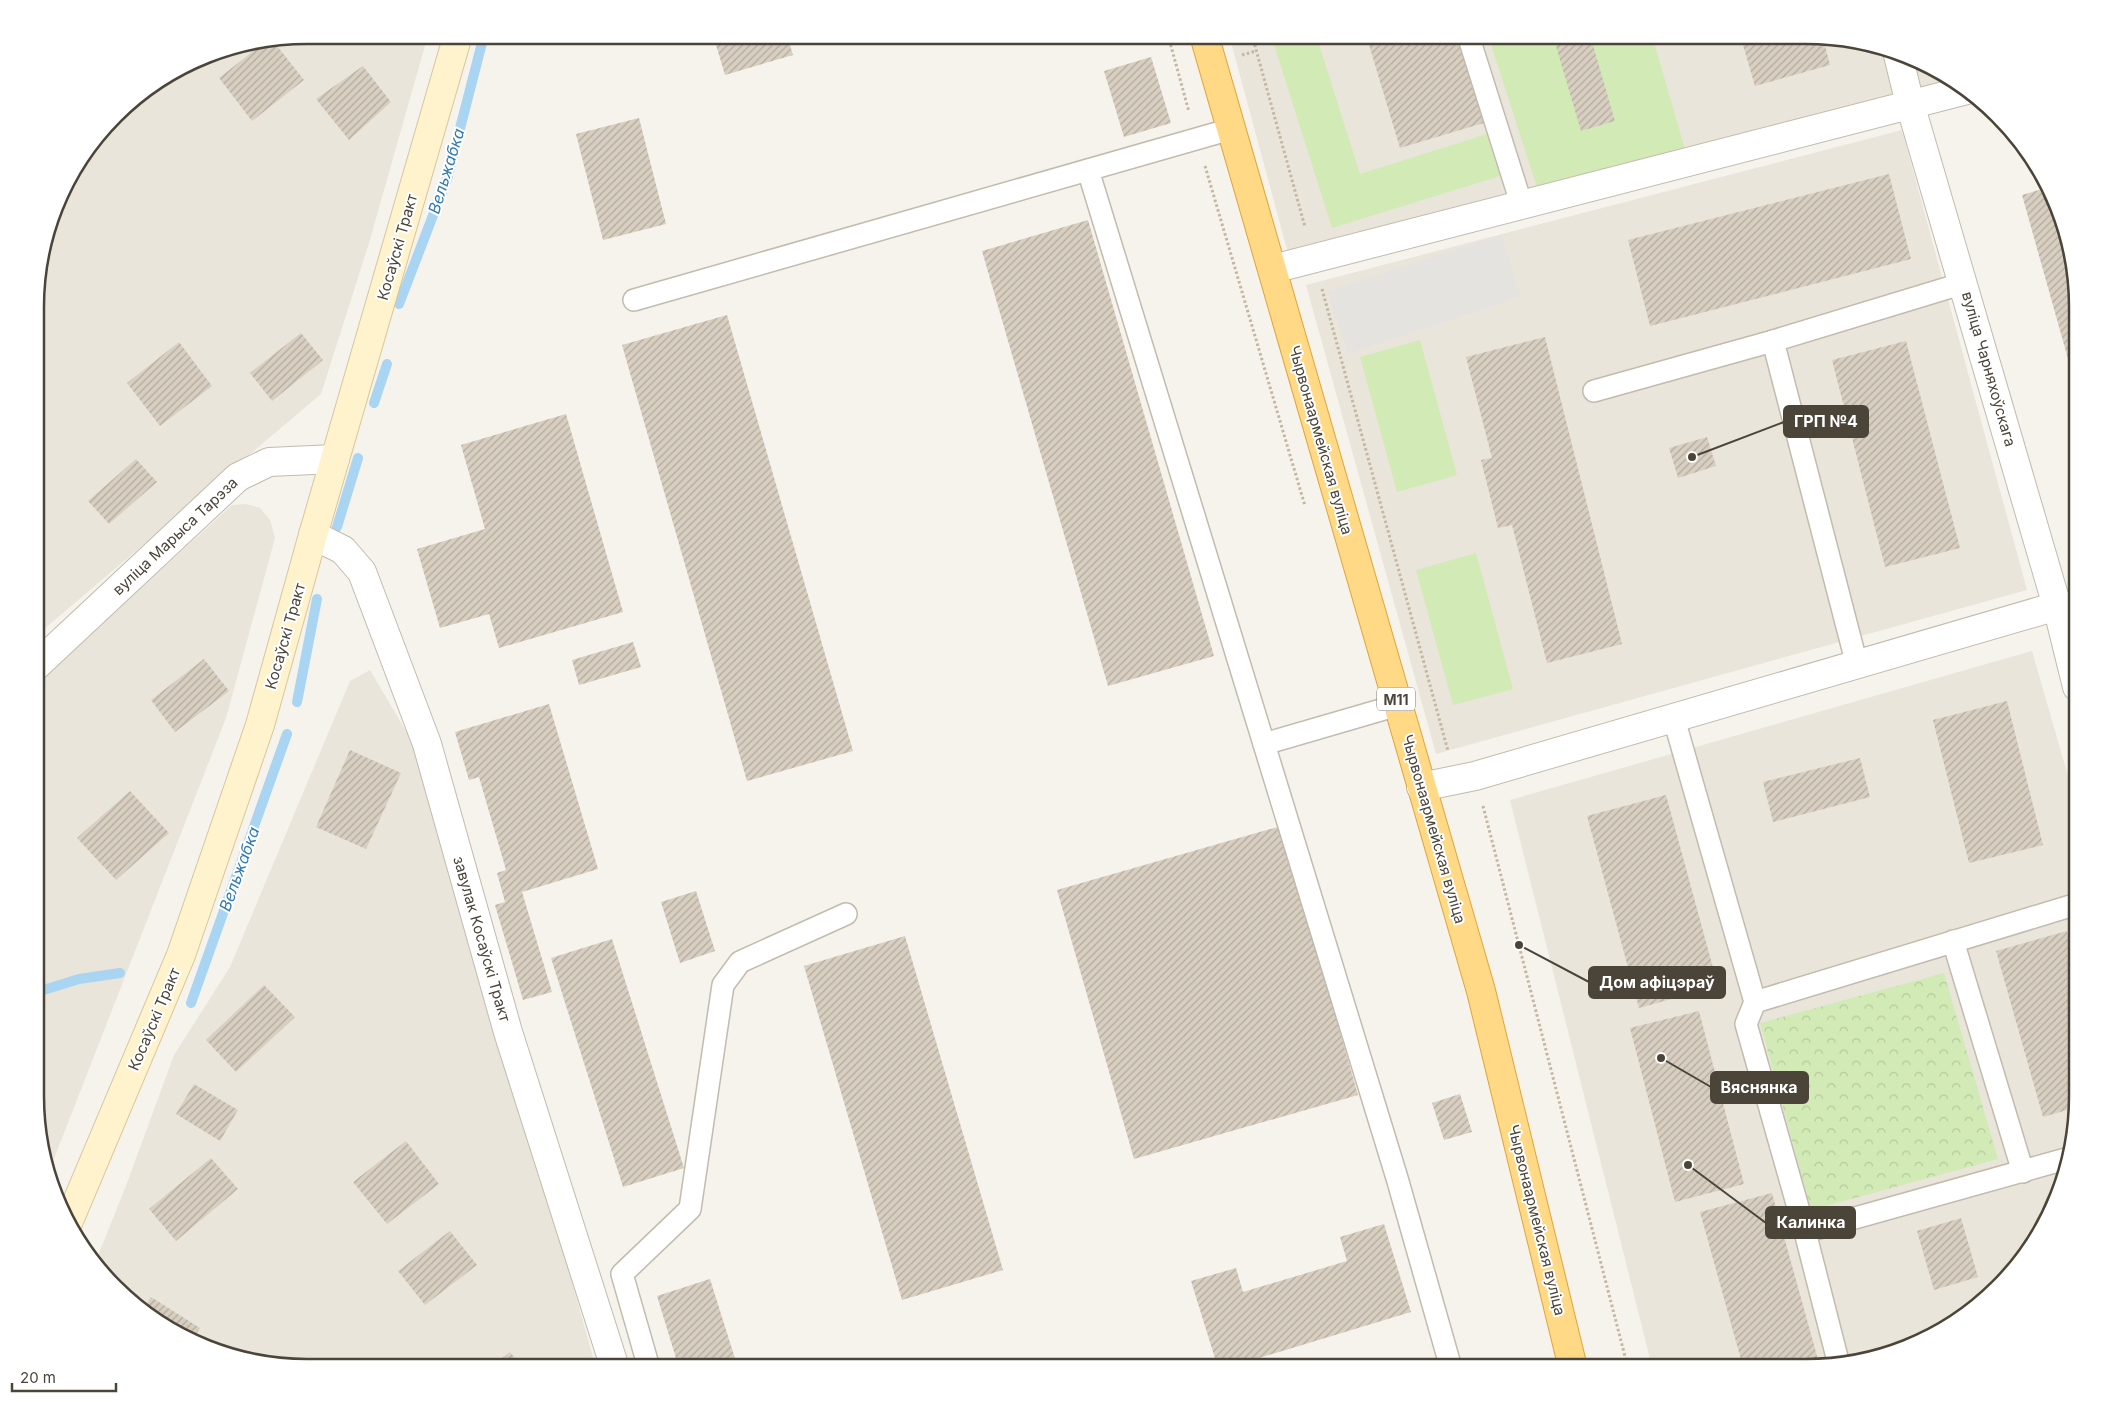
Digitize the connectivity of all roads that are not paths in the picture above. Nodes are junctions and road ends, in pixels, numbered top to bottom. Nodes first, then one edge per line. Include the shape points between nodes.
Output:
1 (455, 44) edge
2 (1207, 44) edge
3 (1471, 44) edge
4 (1899, 61) edge
5 (1958, 92) edge
6 (1910, 104) junction
7 (1232, 129) junction
8 (1088, 170) junction
9 (1522, 206) junction
10 (1273, 269) junction
11 (1964, 283) junction
12 (634, 300) dead end
13 (1773, 341) junction
14 (1594, 391) dead end
15 (335, 459) junction
16 (313, 535) junction
17 (2067, 603) edge
18 (2069, 620) edge
19 (44, 657) edge
20 (1857, 665) junction
21 (1398, 705) junction
22 (1674, 718) junction
23 (1264, 744) junction
24 (1421, 787) junction
25 (2069, 906) edge
26 (846, 914) dead end
27 (1953, 942) junction
28 (1755, 1002) junction
29 (2061, 1160) edge
30 (2023, 1172) junction
31 (72, 1214) edge
32 (1805, 1232) junction
33 (1838, 1357) edge
34 (612, 1359) edge
35 (646, 1359) edge
36 (1448, 1359) edge
37 (1571, 1359) edge

1 - 15 main road, Косаўскі Тракт
2 - 7 highway, Чырвонаармейская вуліца / М11
3 - 9 lane
4 - 6 street, вуліца Чарняхоўскага
5 - 6 street
6 - 9 street
6 - 11 street, вуліца Чарняхоўскага
7 - 8 lane
7 - 10 highway, Чырвонаармейская вуліца / М11
8 - 12 lane
8 - 23 lane
9 - 10 street
10 - 21 highway, Чырвонаармейская вуліца / М11
11 - 13 lane
11 - 17 street, вуліца Чарняхоўскага
13 - 14 lane
13 - 20 lane
15 - 16 main road, Косаўскі Тракт
15 - 19 street, вуліца Марыса Тарэза via 268,462 238,477
16 - 31 main road, Косаўскі Тракт via 260,725 181,955
16 - 34 street, завулак Косаўскі Тракт via 343,550 362,572 427,744 508,1032
17 - 18 street, вуліца Чарняхоўскага
17 - 20 street
20 - 22 street
21 - 23 lane
21 - 24 highway, Чырвонаармейская вуліца / М11
22 - 24 street via 1465,778
22 - 28 lane
23 - 36 lane via 1395,1170
24 - 37 highway, Чырвонаармейская вуліца / М11 via 1481,991
25 - 27 lane
26 - 35 lane via 740,962 723,985 690,1209 622,1274
27 - 28 lane
27 - 30 lane
28 - 32 lane via 1746,1024
29 - 30 lane
30 - 32 lane
32 - 33 lane

